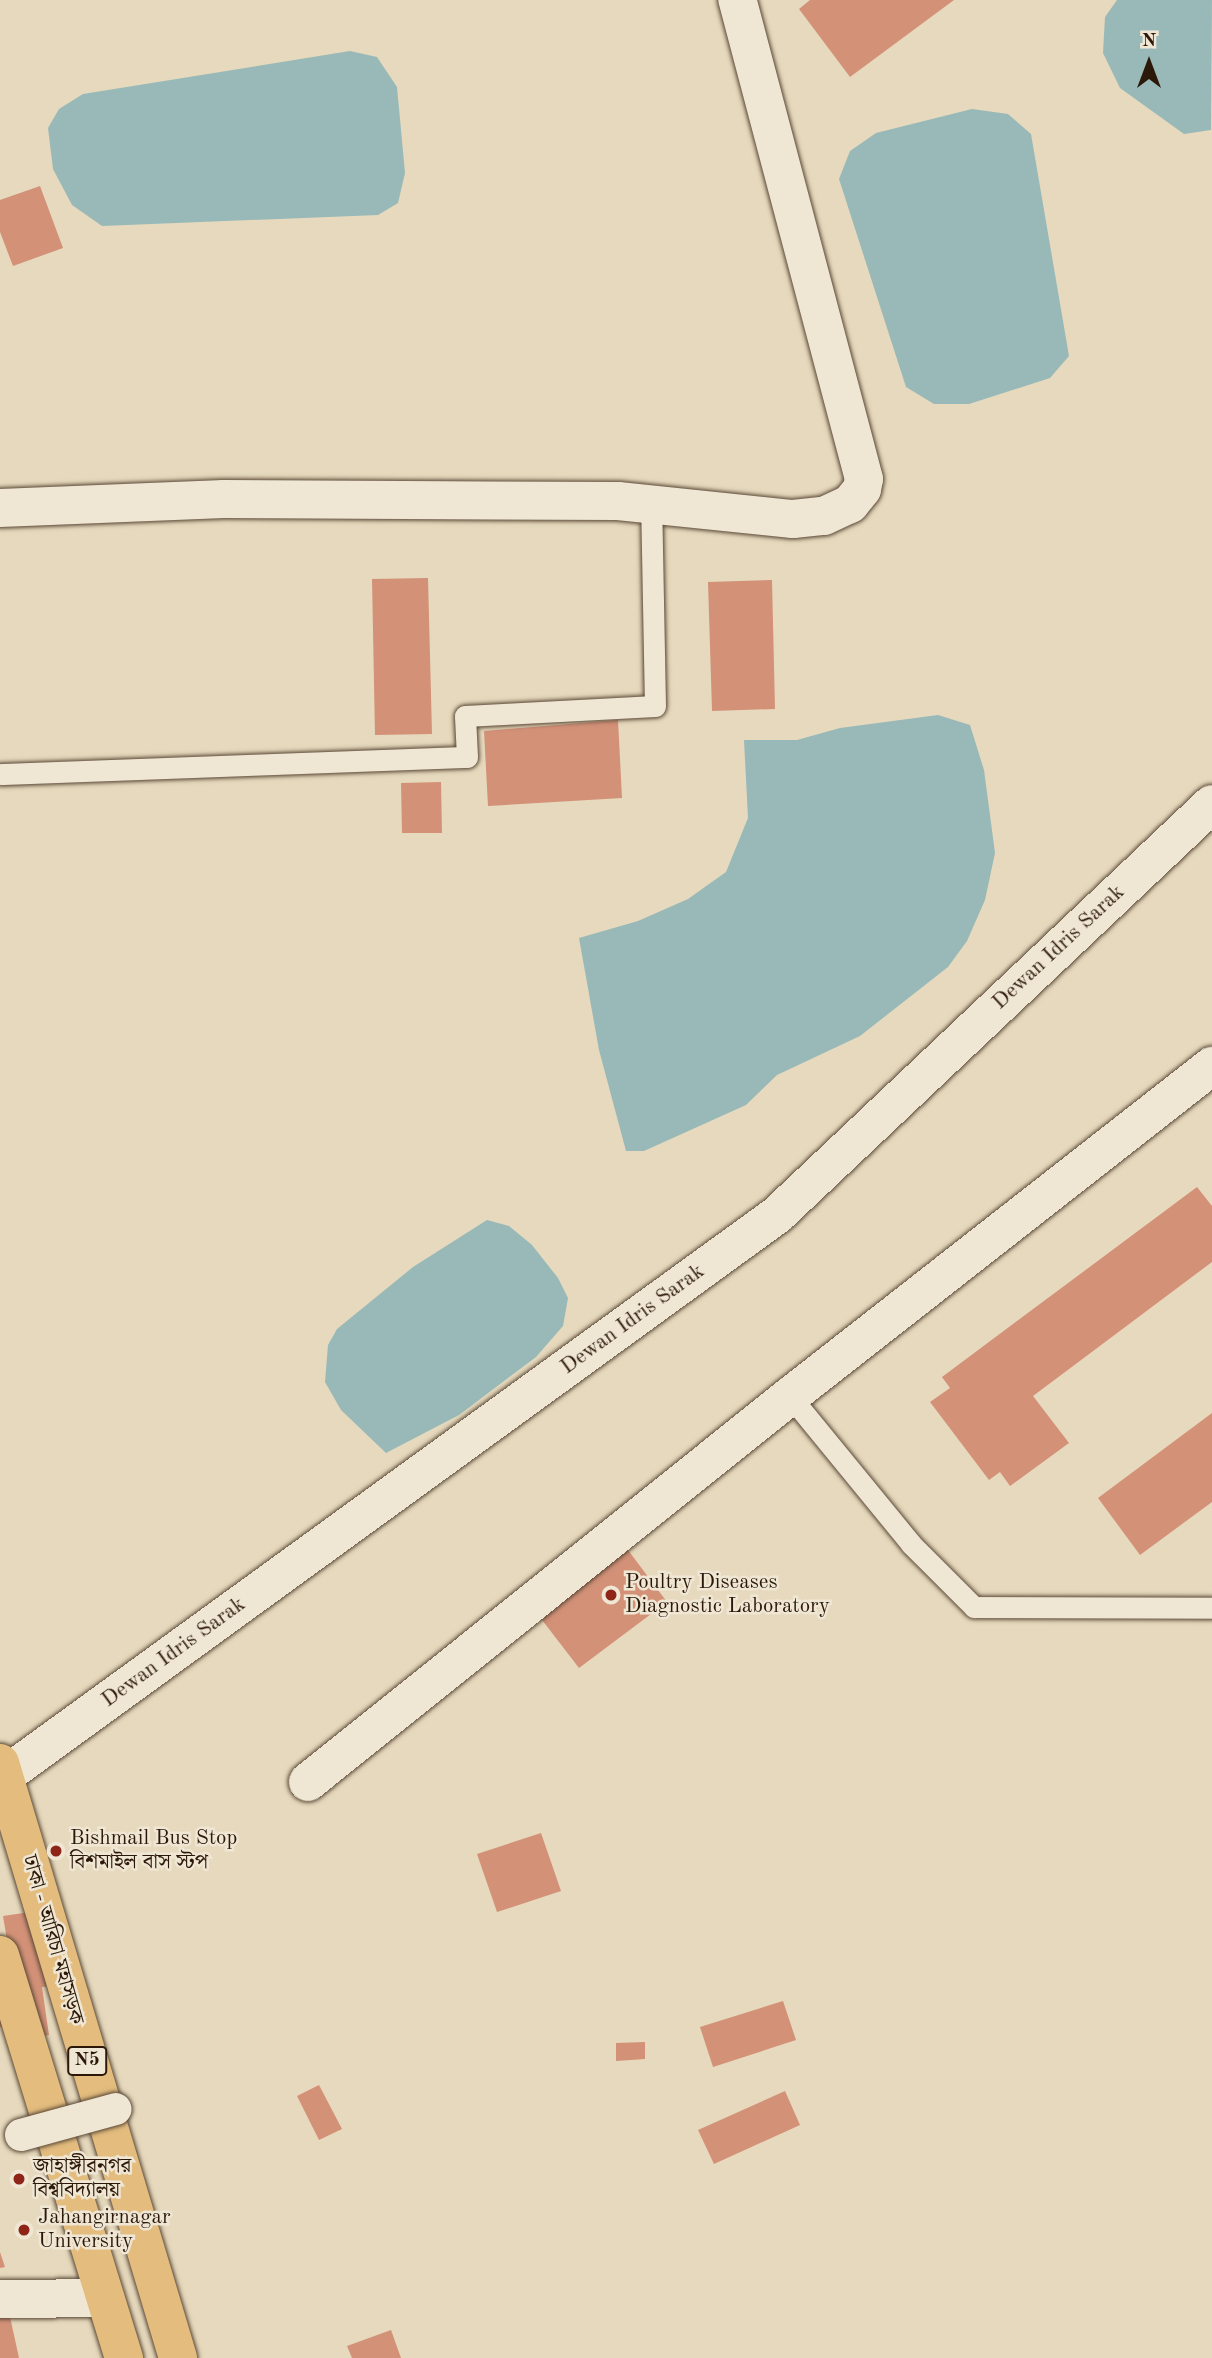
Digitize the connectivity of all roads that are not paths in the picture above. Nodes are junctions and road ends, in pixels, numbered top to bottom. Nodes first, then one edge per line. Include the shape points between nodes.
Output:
1 (737, 0) edge
2 (652, 505) junction
3 (0, 508) edge
4 (0, 774) edge
5 (1212, 804) edge
6 (1212, 1066) edge
7 (790, 1396) junction
8 (1212, 1608) edge
9 (2, 1770) edge
10 (308, 1782) dead end
11 (0, 1955) edge
12 (116, 2109) dead end
13 (21, 2135) dead end
14 (105, 2298) junction
15 (0, 2299) edge
16 (124, 2358) edge
17 (178, 2358) edge

1 - 2 street via 864,479 850,504 824,516 793,519
2 - 3 street via 224,499
2 - 4 lane via 655,706 465,716 467,757
5 - 9 street, Dewan Idris Sarak via 777,1215
6 - 7 street
7 - 8 lane via 911,1544 974,1607
7 - 10 street
9 - 17 highway, ঢাকা - আরিচা মহাসড়ক / N5
11 - 14 highway, N5
12 - 13 street, bridge
14 - 15 street
14 - 16 highway, N5

